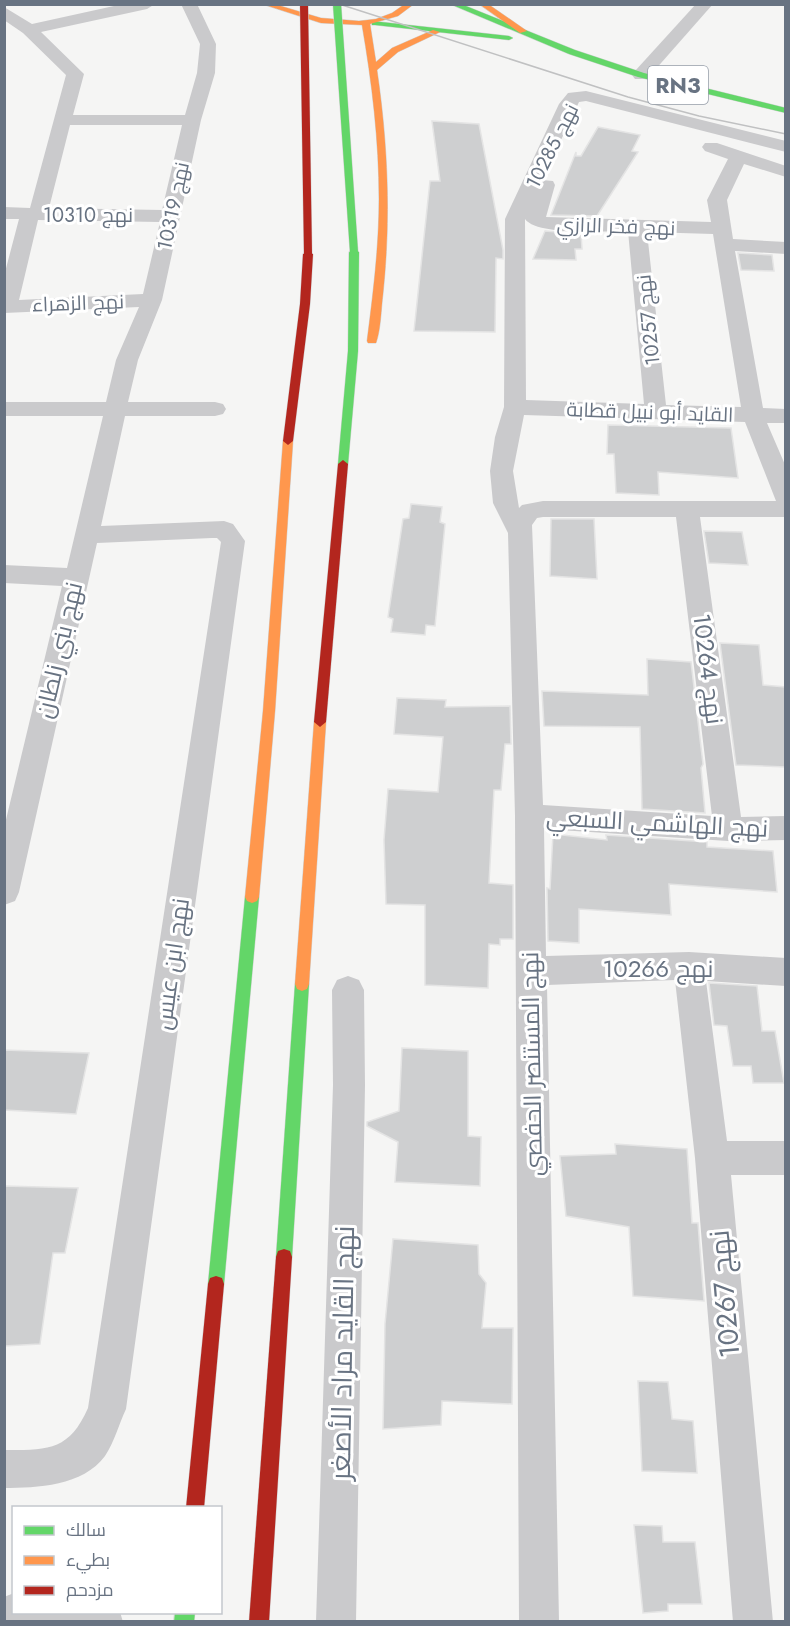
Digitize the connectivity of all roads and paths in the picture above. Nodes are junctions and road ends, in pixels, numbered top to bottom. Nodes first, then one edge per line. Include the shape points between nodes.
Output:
1 (147, 4) edge
2 (189, 4) edge
3 (265, 4) edge
4 (304, 4) edge
5 (337, 4) edge
6 (411, 4) edge
7 (453, 4) edge
8 (482, 4) edge
9 (705, 4) edge
10 (4, 12) edge
11 (370, 23) junction
12 (26, 29) junction
13 (523, 31) junction
14 (436, 32) junction
15 (572, 52) junction
16 (375, 68) junction
17 (641, 75) junction
18 (786, 111) edge
19 (63, 120) junction
20 (192, 120) junction
21 (786, 147) edge
22 (740, 155) junction
23 (786, 172) edge
24 (4, 213) edge
25 (34, 214) junction
26 (171, 216) junction
27 (638, 228) junction
28 (723, 236) junction
29 (786, 248) edge
30 (152, 300) junction
31 (6, 307) edge
32 (370, 352) dead end
33 (367, 374) dead end
34 (515, 407) junction
35 (116, 408) junction
36 (4, 409) edge
37 (215, 409) dead end
38 (656, 412) junction
39 (753, 415) junction
40 (346, 416) junction
41 (786, 416) edge
42 (786, 497) edge
43 (687, 508) junction
44 (786, 508) edge
45 (524, 520) junction
46 (86, 535) junction
47 (4, 574) edge
48 (76, 577) junction
49 (529, 816) junction
50 (786, 828) edge
51 (728, 829) junction
52 (4, 892) edge
53 (689, 966) junction
54 (530, 971) junction
55 (786, 972) edge
56 (348, 990) dead end
57 (712, 1158) junction
58 (786, 1158) edge
59 (4, 1469) edge
60 (195, 1506) edge
61 (33, 1614) edge
62 (104, 1622) edge
63 (259, 1622) edge
64 (336, 1622) edge
65 (538, 1622) edge
66 (753, 1622) edge

1 - 12 street
2 - 20 street, نهج 10319 via 208,44 206,73
3 - 11 main road, RN3 via 294,15
4 - 60 main road, bridge via 308,254 305,304 289,422 269,711
5 - 40 main road, bridge via 354,252 354,351
6 - 11 main road, RN3 via 400,15
7 - 13 main road, RN3
8 - 13 main road
9 - 17 street
10 - 12 street
11 - 14 main road, RN3
11 - 16 main road
12 - 19 street via 75,74
13 - 15 main road, RN3
14 - 15 main road, RN3 via 492,36
14 - 16 main road via 395,50
15 - 17 main road, RN3
16 - 32 main road via 384,201
17 - 18 main road, RN3
19 - 20 street
19 - 25 street
20 - 26 street, نهج 10319
21 - 34 street, نهج 10285 via 595,98 574,98 515,219
22 - 23 street
22 - 27 street, نهج فخر الرازي via 590,116 576,123 551,171 536,220 546,224
22 - 28 street via 717,200
24 - 25 street, نهج 10310
25 - 26 street, نهج 10310
25 - 31 street
26 - 30 street, نهج 10319
27 - 28 street, نهج فخر الرازي
27 - 38 street, نهج 10257
28 - 29 street, نهج فخر الرازي
28 - 39 street
30 - 31 street, نهج الزهراء
30 - 35 street, نهج 10319 via 127,360
33 - 40 main road
34 - 38 street, القايد أبو نبيل قطابة
34 - 45 street via 502,461 507,518
35 - 36 street
35 - 37 street
35 - 46 street, نهج بني زلطان
38 - 39 street, القايد أبو نبيل قطابة
39 - 41 street, القايد أبو نبيل قطابة
39 - 42 street
40 - 63 main road via 321,708
43 - 44 street
43 - 45 street
43 - 51 street, نهج 10264
45 - 49 street, نهج المستنصر الحفصي
46 - 48 street, نهج بني زلطان
46 - 59 street, نهج ابن عيس via 212,529 224,530 233,541 108,1409 90,1444 63,1464
47 - 48 street
48 - 52 street, نهج بني زلطان
49 - 51 street, نهج الهاشمي السبعي
49 - 54 street, نهج المستنصر الحفصي
50 - 51 street, نهج الهاشمي السبعي
53 - 54 street, نهج 10266
53 - 55 street, نهج 10266
53 - 57 street, نهج 10267
54 - 65 street, نهج المستنصر الحفصي
56 - 64 street, نهج القايد مراد الأصغر
57 - 58 street
57 - 66 street, نهج 10267
61 - 62 street

